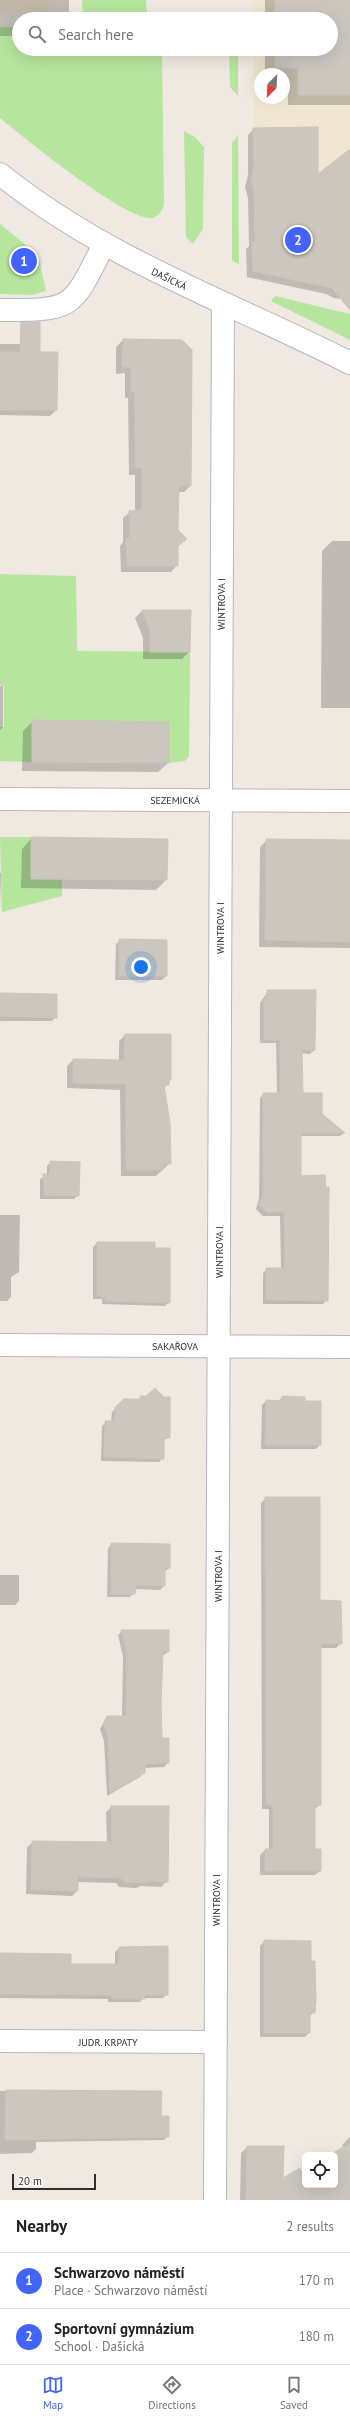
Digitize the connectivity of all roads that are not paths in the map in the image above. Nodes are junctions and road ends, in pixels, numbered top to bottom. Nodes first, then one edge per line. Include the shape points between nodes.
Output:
1 (0, 174) edge
2 (104, 244) junction
3 (222, 304) junction
4 (0, 310) edge
5 (350, 363) edge
6 (0, 799) edge
7 (220, 801) junction
8 (350, 802) edge
9 (0, 1345) edge
10 (218, 1346) junction
11 (350, 1347) edge
12 (0, 2041) edge
13 (216, 2042) junction
14 (215, 2200) edge

1 - 2 street, DAŠICKÁ via 52,212
2 - 3 street, DAŠICKÁ via 140,265
2 - 4 street via 79,292 66,304 48,310
3 - 5 street, DAŠICKÁ
3 - 7 street, WINTROVA I
6 - 7 street, SEZEMICKÁ
7 - 8 street, SEZEMICKÁ
7 - 10 street, WINTROVA I
9 - 10 street, SAKAŘOVA
10 - 11 street, SAKAŘOVA
10 - 13 street, WINTROVA I
12 - 13 street, JUDR. KRPATY
13 - 14 street, WINTROVA I

